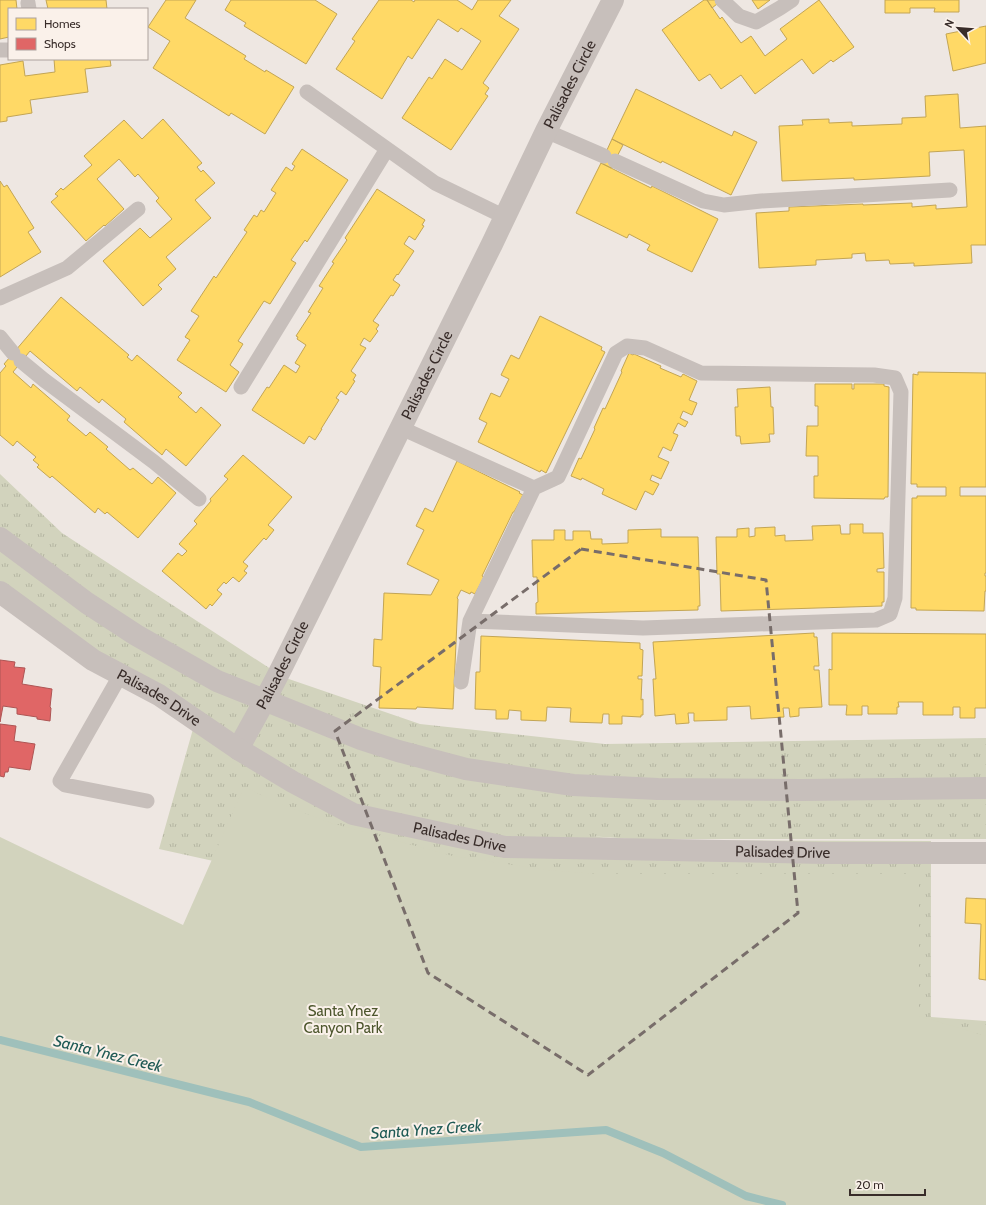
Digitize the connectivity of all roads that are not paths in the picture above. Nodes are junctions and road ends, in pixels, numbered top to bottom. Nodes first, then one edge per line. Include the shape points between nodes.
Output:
1 (613, 0) edge
2 (722, 0) edge
3 (792, 0) edge
4 (307, 92) dead end
5 (546, 131) junction
6 (387, 149) junction
7 (950, 190) dead end
8 (138, 209) dead end
9 (505, 217) junction
10 (0, 298) edge
11 (0, 337) edge
12 (240, 386) dead end
13 (402, 428) junction
14 (534, 488) junction
15 (199, 499) dead end
16 (0, 538) edge
17 (0, 592) edge
18 (470, 621) junction
19 (121, 674) junction
20 (461, 682) dead end
21 (265, 700) junction
22 (238, 749) junction
23 (986, 788) edge
24 (147, 801) dead end
25 (986, 853) edge

1 - 5 street, Palisades Circle
2 - 3 lane via 739,16 756,22
4 - 6 lane
5 - 7 lane via 703,201 724,205
5 - 9 street, Palisades Circle
6 - 9 lane via 435,183
6 - 12 lane
8 - 10 lane via 67,268
9 - 13 street, Palisades Circle
11 - 15 lane via 17,357 44,380
13 - 14 lane
13 - 21 street, Palisades Circle
14 - 18 lane
14 - 18 lane via 558,477 616,352 627,346 645,348 701,373 874,376 895,378 901,392 895,598 890,614 876,620 643,628
16 - 21 street via 87,603 136,635 217,681
17 - 19 street, Palisades Drive via 93,660
18 - 20 lane
19 - 22 street, Palisades Drive via 159,695
19 - 24 lane via 60,781 65,786
21 - 22 street, Palisades Circle
21 - 23 street via 361,739 398,751 466,769 573,785 658,789 787,790
22 - 25 street, Palisades Drive via 353,814 505,847 824,853

